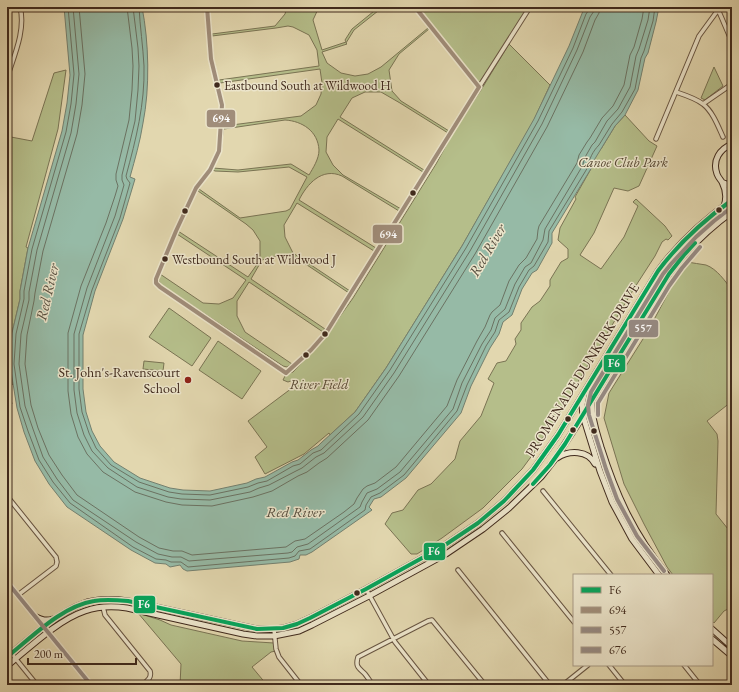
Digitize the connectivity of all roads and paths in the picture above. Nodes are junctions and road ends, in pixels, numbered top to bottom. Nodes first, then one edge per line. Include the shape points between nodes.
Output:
1 (20, 7) edge
2 (207, 7) edge
3 (415, 7) edge
4 (530, 7) edge
5 (717, 8) edge
6 (732, 42) edge
7 (7, 78) edge
8 (732, 84) edge
9 (479, 87) junction
10 (676, 92) junction
11 (703, 104) junction
12 (723, 137) dead end
13 (656, 139) dead end
14 (732, 144) edge
15 (722, 182) junction
16 (732, 187) edge
17 (732, 200) edge
18 (724, 206) junction
19 (731, 213) edge
20 (585, 390) junction
21 (592, 401) junction
22 (583, 416) junction
23 (555, 459) junction
24 (600, 471) junction
25 (543, 490) dead end
26 (7, 496) edge
27 (616, 510) junction
28 (624, 510) junction
29 (480, 520) junction
30 (485, 528) junction
31 (502, 533) dead end
32 (458, 570) dead end
33 (610, 574) edge
34 (658, 574) edge
35 (666, 574) edge
36 (7, 582) edge
37 (366, 589) junction
38 (18, 595) junction
39 (369, 596) junction
40 (103, 607) junction
41 (36, 617) junction
42 (58, 617) junction
43 (573, 621) edge
44 (44, 627) junction
45 (274, 629) junction
46 (713, 630) edge
47 (48, 632) junction
48 (274, 636) junction
49 (393, 640) junction
50 (713, 640) edge
51 (732, 647) edge
52 (7, 648) edge
53 (9, 655) edge
54 (732, 656) edge
55 (16, 659) junction
56 (7, 666) edge
57 (587, 666) edge
58 (610, 666) edge
59 (685, 666) edge
60 (37, 685) edge
61 (91, 685) edge
62 (142, 685) edge
63 (301, 685) edge
64 (373, 685) edge
65 (429, 685) edge
66 (485, 685) edge
67 (550, 685) edge
68 (563, 685) edge
69 (625, 685) edge
70 (700, 685) edge

1 - 7 street via 22,28
2 - 9 street via 211,59 222,105 219,151 185,209 157,274 156,283 286,373 311,350 340,313
3 - 9 street
4 - 9 street
5 - 6 street
5 - 10 street via 699,36
8 - 11 street
10 - 11 street
10 - 13 street
11 - 12 street via 714,118
14 - 15 main road via 722,149 716,158 716,169
15 - 16 main road
15 - 18 main road via 726,196
17 - 18 main road, PROMENADE DUNKIRK DRIVE
18 - 20 main road, PROMENADE DUNKIRK DRIVE via 690,233 673,251
19 - 21 main road, PROMENADE DUNKIRK DRIVE via 701,237 669,274
20 - 22 main road
20 - 29 main road, PROMENADE DUNKIRK DRIVE via 533,470 504,501
21 - 22 main road, PROMENADE DUNKIRK DRIVE
21 - 28 main road via 591,413 599,441
22 - 23 main road, PROMENADE DUNKIRK DRIVE
22 - 24 main road
23 - 24 main road via 566,453 584,454 594,460
23 - 30 main road, PROMENADE DUNKIRK DRIVE via 514,504
24 - 27 main road
25 - 33 street
26 - 38 street via 56,557 57,562 56,566
27 - 28 main road via 620,507
27 - 34 main road via 632,539
28 - 35 main road via 646,547
29 - 30 main road
29 - 37 main road, PROMENADE DUNKIRK DRIVE via 442,547
30 - 39 main road, PROMENADE DUNKIRK DRIVE via 446,554
31 - 43 street
32 - 67 street
36 - 38 street
37 - 39 street
37 - 45 main road, PROMENADE DUNKIRK DRIVE via 297,624
38 - 41 street
39 - 48 main road, PROMENADE DUNKIRK DRIVE via 312,626
39 - 49 street
40 - 47 main road, PROMENADE DUNKIRK DRIVE via 67,619
40 - 48 main road, PROMENADE DUNKIRK DRIVE via 127,608 243,634
40 - 62 street via 105,615 150,671 150,678
41 - 42 main road via 49,620
41 - 44 street
42 - 44 main road, PROMENADE DUNKIRK DRIVE
42 - 45 main road, PROMENADE DUNKIRK DRIVE via 82,604 115,599 244,627
44 - 47 street
44 - 53 main road, PROMENADE DUNKIRK DRIVE
45 - 48 street
46 - 51 main road
47 - 55 main road, PROMENADE DUNKIRK DRIVE
47 - 61 street
48 - 63 street via 279,657
49 - 64 street via 358,657 358,668
49 - 65 street
49 - 66 street via 432,620
50 - 54 main road
52 - 53 street
53 - 55 street
55 - 56 main road, PROMENADE DUNKIRK DRIVE
55 - 60 street
57 - 68 street
58 - 69 street
59 - 70 street

